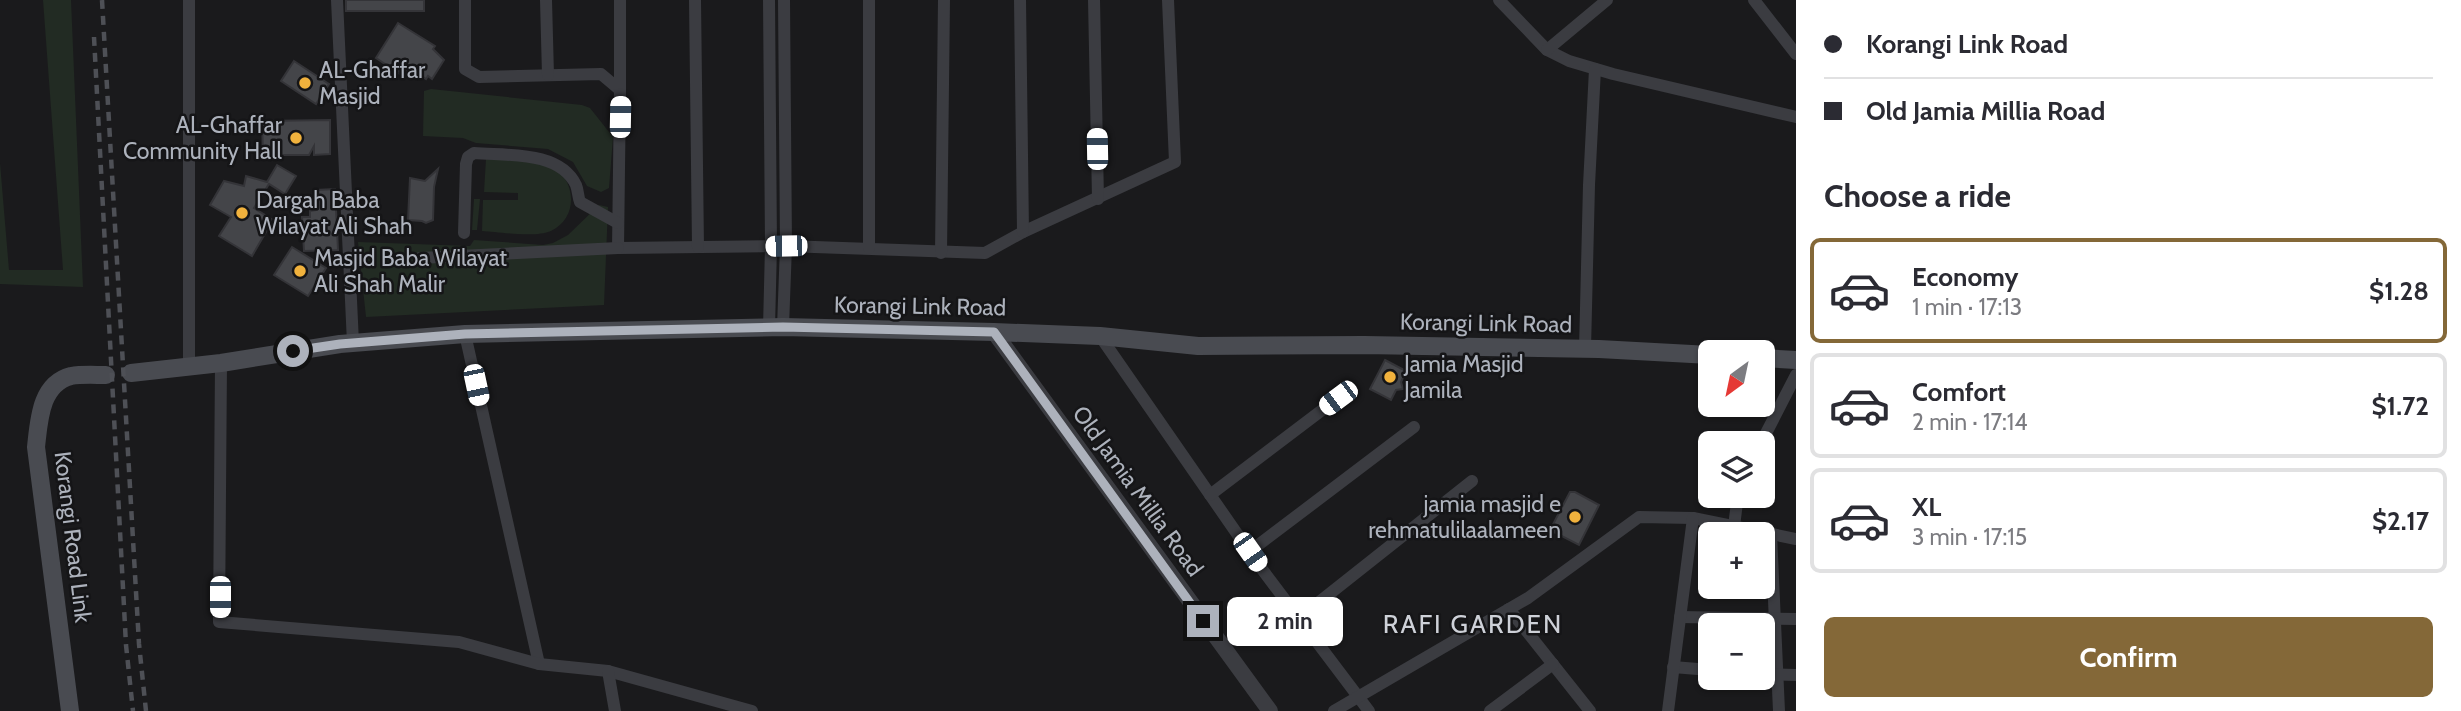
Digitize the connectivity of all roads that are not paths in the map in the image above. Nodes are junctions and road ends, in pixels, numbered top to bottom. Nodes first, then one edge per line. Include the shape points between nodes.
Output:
1 (189, 0) edge
2 (337, 0) edge
3 (465, 0) edge
4 (546, 0) edge
5 (620, 0) edge
6 (695, 0) edge
7 (769, 0) edge
8 (784, 0) edge
9 (869, 0) edge
10 (944, 0) edge
11 (1020, 0) edge
12 (1094, 0) edge
13 (1168, 0) edge
14 (1607, 0) edge
15 (1754, 0) edge
16 (1502, 1) edge
17 (1548, 50) junction
18 (1796, 54) edge
19 (1595, 69) junction
20 (548, 75) junction
21 (620, 90) junction
22 (1796, 117) edge
23 (1098, 199) junction
24 (618, 223) junction
25 (1023, 232) junction
26 (464, 233) dead end
27 (772, 246) junction
28 (786, 246) junction
29 (698, 247) junction
30 (618, 248) junction
31 (869, 248) junction
32 (941, 253) junction
33 (420, 258) dead end
34 (776, 328) junction
35 (994, 332) junction
36 (465, 334) junction
37 (1100, 337) junction
38 (353, 343) junction
39 (1585, 349) junction
40 (1698, 354) edge
41 (1775, 359) edge
42 (1796, 360) edge
43 (221, 363) junction
44 (189, 366) junction
45 (131, 373) dead end
46 (106, 375) dead end
47 (1796, 375) edge
48 (1338, 398) dead end
49 (1414, 426) dead end
50 (1767, 431) edge
51 (1472, 481) dead end
52 (1210, 495) junction
53 (1693, 518) junction
54 (1714, 522) edge
55 (1775, 535) edge
56 (1796, 539) edge
57 (1250, 552) junction
58 (1509, 609) junction
59 (1680, 617) junction
60 (1698, 617) edge
61 (1299, 618) junction
62 (1775, 618) joint
63 (1796, 619) edge
64 (539, 664) junction
65 (1553, 664) junction
66 (1673, 667) junction
67 (1698, 669) edge
68 (608, 671) junction
69 (1775, 675) edge
70 (1778, 675) junction
71 (1796, 675) edge
72 (1357, 697) junction
73 (1586, 710) edge
74 (70, 711) edge
75 (615, 711) edge
76 (752, 711) edge
77 (1270, 711) edge
78 (1334, 711) edge
79 (1369, 711) edge
80 (1490, 711) edge
81 (1668, 711) edge
82 (1779, 711) edge

1 - 44 street
2 - 38 street
3 - 20 street via 465,69 479,77
4 - 20 street
5 - 21 street
6 - 29 street
7 - 27 street
8 - 28 street
9 - 31 street
10 - 32 street
11 - 25 street
12 - 23 street
13 - 23 street via 1175,162
14 - 17 street
15 - 18 street
16 - 17 street
17 - 19 street
19 - 22 street
19 - 39 street
20 - 21 street via 601,74
21 - 24 street
23 - 25 street
24 - 26 street via 580,202 575,184 558,165 535,158 474,153 466,164
24 - 30 street
25 - 32 street via 985,253
27 - 28 street
27 - 29 street
27 - 34 street
28 - 31 street
28 - 34 street
29 - 30 street
30 - 33 street
31 - 32 street
34 - 35 main road, Korangi Link Road
34 - 36 main road, Korangi Link Road
35 - 37 main road, Korangi Link Road
35 - 77 street, Old Jamia Millia Road
36 - 38 main road, Korangi Link Road
36 - 64 street
37 - 39 main road, Korangi Link Road via 1198,346
37 - 52 street
38 - 43 main road, Korangi Link Road
39 - 40 main road, Korangi Link Road
41 - 42 main road
43 - 44 main road, Korangi Link Road
43 - 64 street via 219,622 459,642
44 - 45 main road, Korangi Link Road
46 - 74 main road, Korangi Road Link via 70,376 50,389 40,411 36,447
47 - 50 street
48 - 52 street
49 - 57 street
51 - 61 street
52 - 57 street
53 - 54 street
53 - 58 street via 1639,517
53 - 59 street
55 - 56 street
57 - 61 street
58 - 65 street
58 - 72 street
59 - 60 street
59 - 66 street
61 - 72 street
62 - 63 street
62 - 70 street
64 - 68 street
65 - 73 street
65 - 80 street
66 - 67 street
66 - 81 street
68 - 75 street
68 - 76 street
69 - 70 street
70 - 71 street
70 - 82 street
72 - 78 street
72 - 79 street

